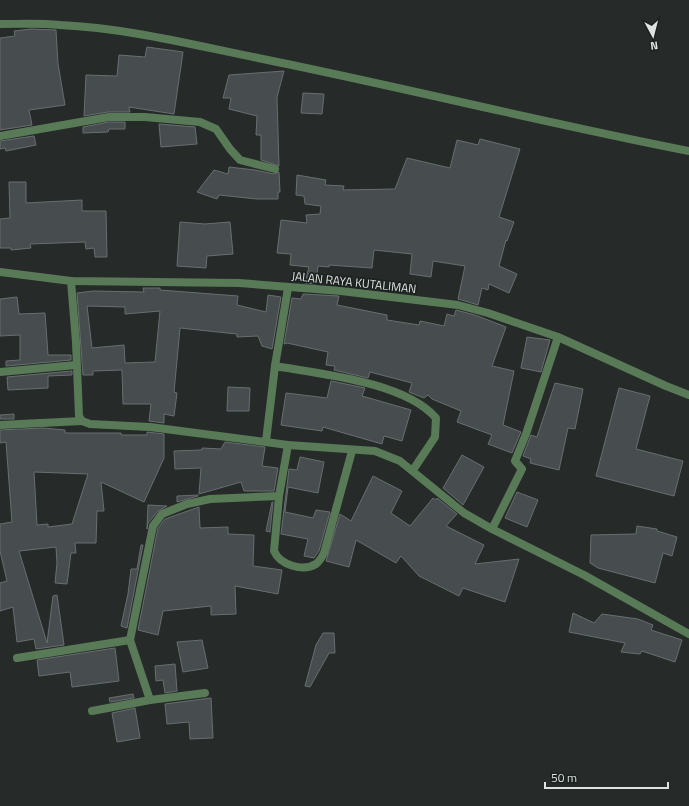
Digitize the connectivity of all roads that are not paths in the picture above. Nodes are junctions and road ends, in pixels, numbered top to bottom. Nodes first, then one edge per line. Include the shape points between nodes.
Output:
1 (0, 24) edge
2 (0, 136) edge
3 (689, 151) edge
4 (275, 169) dead end
5 (0, 272) edge
6 (71, 281) junction
7 (288, 288) junction
8 (558, 337) junction
9 (76, 365) junction
10 (275, 366) junction
11 (0, 372) edge
12 (689, 395) edge
13 (82, 421) junction
14 (0, 424) edge
15 (266, 442) junction
16 (288, 445) junction
17 (352, 451) junction
18 (413, 470) junction
19 (279, 496) junction
20 (492, 529) junction
21 (689, 634) edge
22 (130, 640) junction
23 (17, 658) dead end
24 (205, 693) dead end
25 (150, 700) junction
26 (92, 711) dead end

1 - 3 street via 60,24 156,38 326,71
2 - 4 street via 109,117 200,122 216,129 240,160
5 - 6 street, JALAN RAYA KUTALIMAN
6 - 7 street, JALAN RAYA KUTALIMAN via 239,283
6 - 9 street
7 - 8 street, JALAN RAYA KUTALIMAN via 341,291 458,305
7 - 10 street
8 - 12 street, JALAN RAYA KUTALIMAN
8 - 20 street via 515,462 522,469
9 - 11 street
9 - 13 street via 79,416
10 - 15 street
10 - 18 street via 370,384 408,397 429,410 436,418 435,437
13 - 14 street
13 - 15 street via 90,424 150,427
15 - 16 street
16 - 17 street
16 - 19 street
17 - 18 street via 375,451 400,461
17 - 19 street via 324,553 316,564 307,567 287,564 277,559 274,551
18 - 20 street via 464,513
19 - 22 street via 210,499 186,504 162,514 153,526
20 - 21 street via 584,575
22 - 23 street
22 - 25 street
24 - 25 street
25 - 26 street

